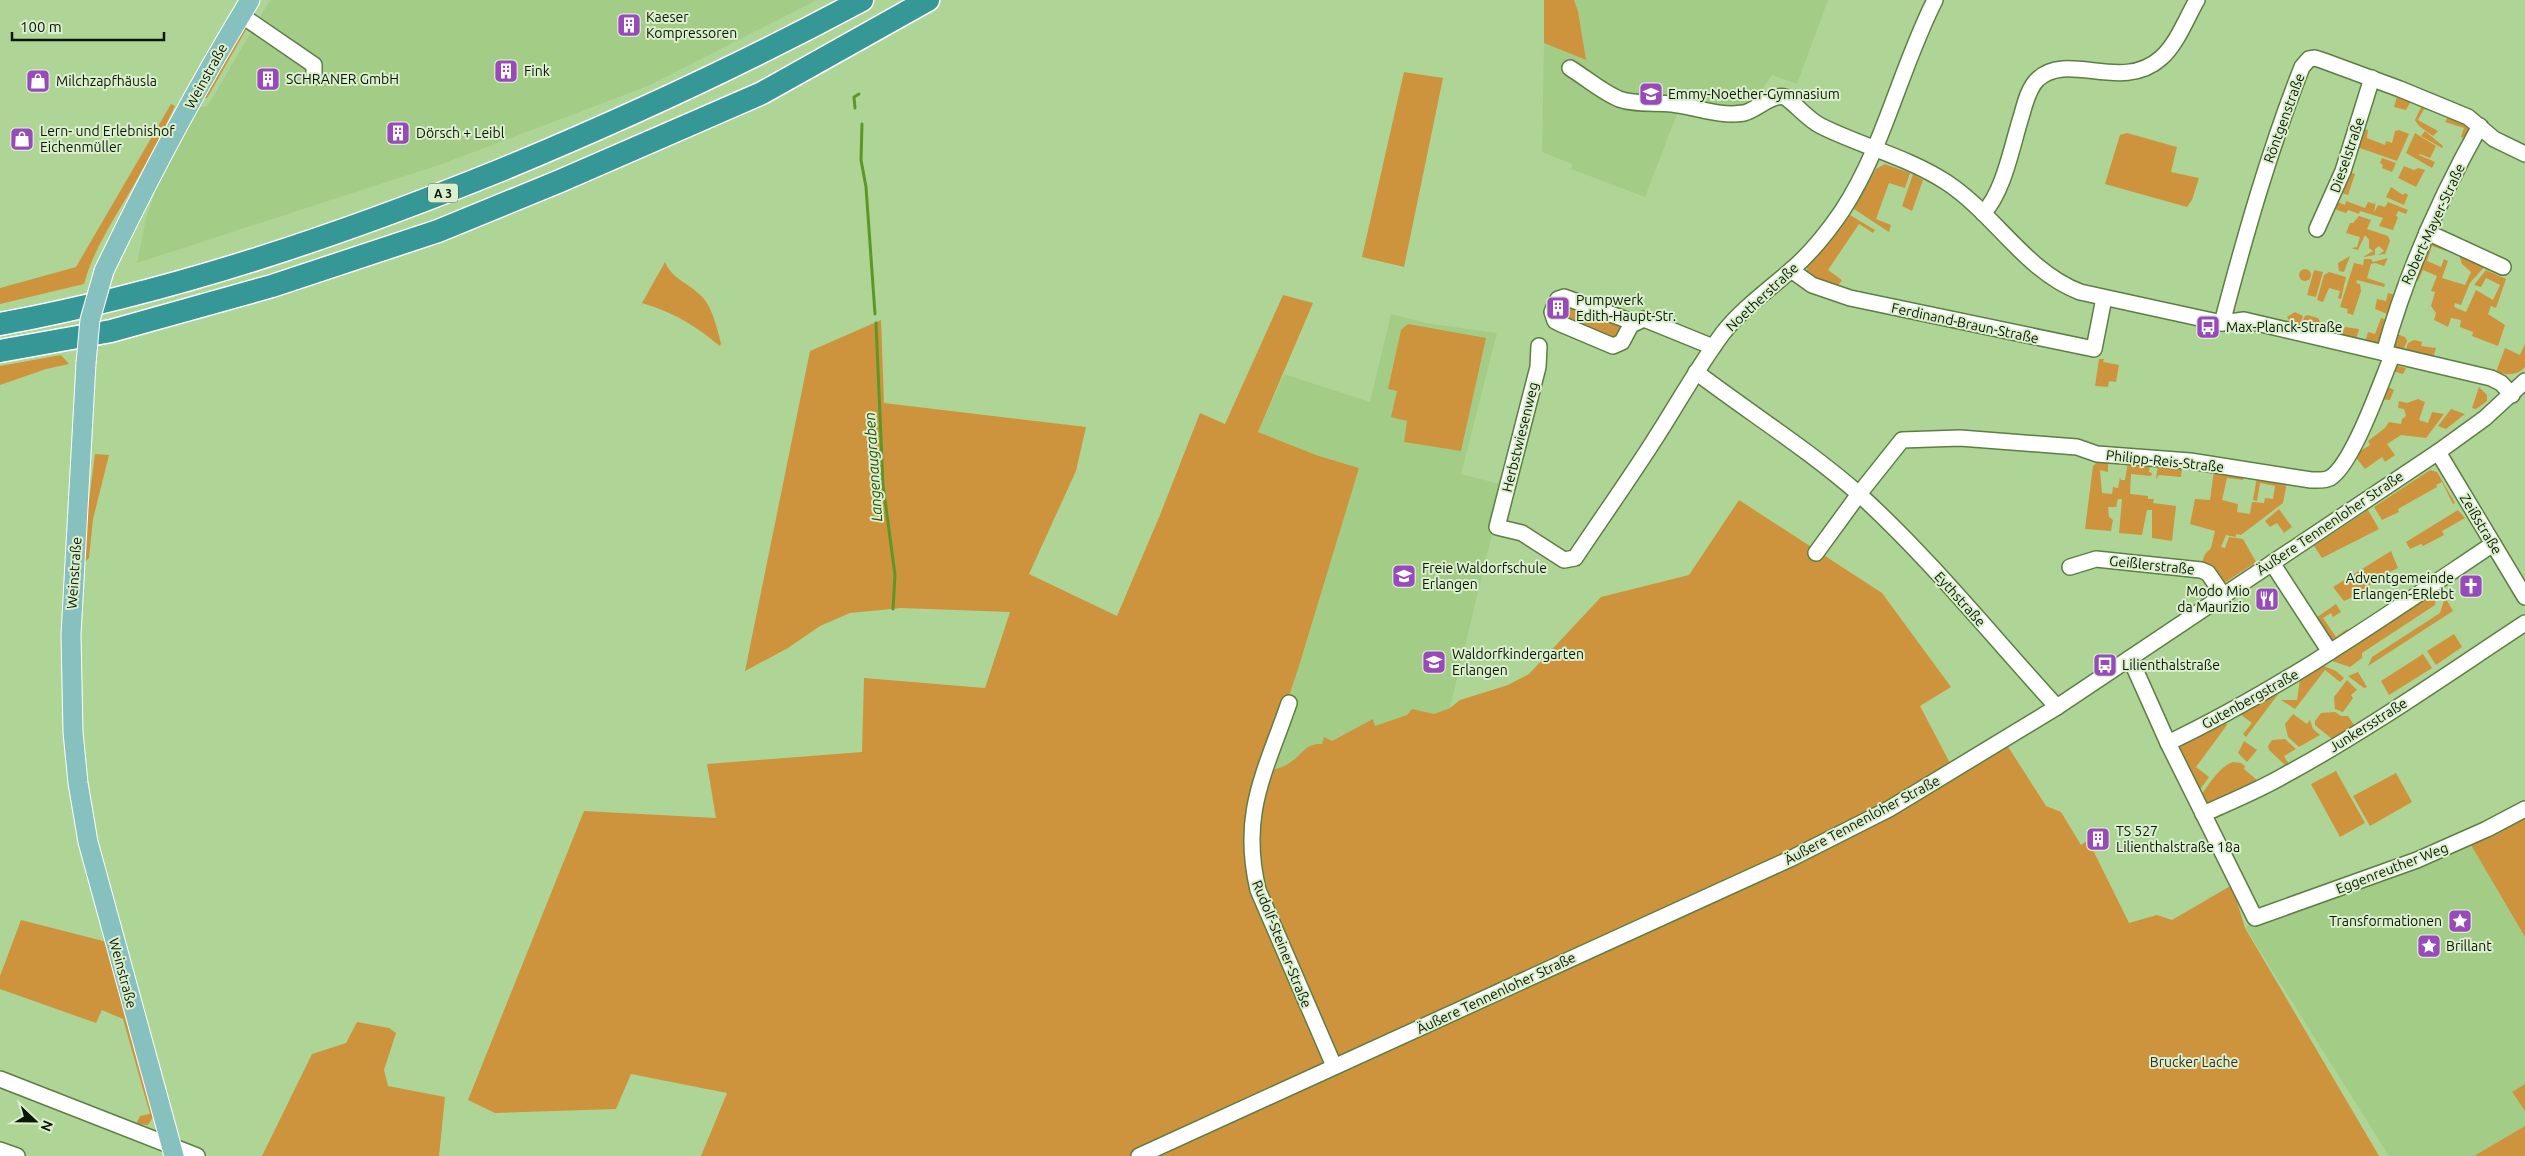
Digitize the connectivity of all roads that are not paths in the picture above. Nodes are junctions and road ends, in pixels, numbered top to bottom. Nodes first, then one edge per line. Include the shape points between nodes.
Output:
1 (862, 0) edge
2 (928, 0) edge
3 (1934, 0) edge
4 (2197, 0) edge
5 (246, 8) edge
6 (1570, 68) dead end
7 (314, 77) dead end
8 (2372, 78) junction
9 (2480, 126) junction
10 (1874, 149) junction
11 (2525, 154) edge
12 (1983, 212) junction
13 (2317, 229) dead end
14 (2427, 232) junction
15 (2503, 267) dead end
16 (1791, 270) junction
17 (2104, 298) junction
18 (2222, 322) junction
19 (0, 324) edge
20 (1631, 325) junction
21 (1539, 346) dead end
22 (1713, 347) junction
23 (0, 352) edge
24 (2388, 355) junction
25 (1696, 372) junction
26 (2525, 381) edge
27 (2512, 395) junction
28 (2438, 452) junction
29 (1859, 494) junction
30 (1497, 527) joint
31 (2493, 544) junction
32 (1816, 553) dead end
33 (2272, 563) junction
34 (2070, 567) dead end
35 (2223, 595) junction
36 (2525, 597) edge
37 (2525, 623) edge
38 (2330, 652) junction
39 (2130, 658) junction
40 (1289, 703) dead end
41 (2057, 707) junction
42 (2168, 743) junction
43 (2525, 809) edge
44 (2203, 814) junction
45 (1334, 1066) junction
46 (0, 1079) edge
47 (162, 1114) junction
48 (136, 1133) junction
49 (0, 1150) edge
50 (173, 1151) edge
51 (17, 1156) edge
52 (197, 1156) edge
53 (1139, 1156) edge

1 - 19 highway, A 3 via 788,41 722,72 551,149 398,212 211,274
2 - 23 highway, A 3 via 762,93 560,182 438,231 272,286 111,331
3 - 10 street, Noetherstraße
4 - 12 street via 2169,48 2148,68 2117,74 2062,69 2050,71 2038,79 2024,106 1995,196
5 - 7 street, Weinstraße via 314,65
5 - 47 main road, Weinstraße, bridge via 132,211 104,270 90,320 86,363 71,636 73,732 88,842
6 - 10 street via 1612,96 1630,102 1671,104 1736,114 1754,110 1782,96 1821,126
8 - 9 street, Röntgenstraße via 2455,111
8 - 13 street, Dieselstraße via 2342,171
8 - 18 street, Röntgenstraße via 2315,58 2304,64 2264,175
9 - 11 street, Röntgenstraße via 2494,140
9 - 14 street, Robert-Mayer-Straße
10 - 12 street via 1936,176
10 - 16 street, Noetherstraße via 1842,212
12 - 17 street via 2049,276 2080,292
14 - 15 street
14 - 24 street, Robert-Mayer-Straße via 2401,294
16 - 17 street, Ferdinand-Braun-Straße via 1812,285 1850,298 2094,350
16 - 22 street, Noetherstraße via 1738,316
17 - 18 street
18 - 24 street via 2244,320
20 - 20 street via 1627,320 1564,297 1558,299 1552,312 1555,321 1614,346 1622,342
20 - 22 street via 1644,319
21 - 30 street, Herbstwiesenweg via 1538,367
22 - 25 street, Noetherstraße
24 - 27 street via 2491,378
24 - 29 street, Philipp-Reis-Straße via 2353,446 2338,471 2325,480 2180,460 2100,454 2077,446 1951,438 1902,440
25 - 29 street, Eythstraße
25 - 30 street, Noetherstraße via 1575,558 1564,560 1522,533
26 - 27 street, Äußere Tennenloher Straße
27 - 28 street, Äußere Tennenloher Straße
28 - 31 street, Zeißstraße
28 - 33 street, Äußere Tennenloher Straße
29 - 32 street
29 - 41 street, Eythstraße via 1910,544
31 - 36 street, Zeißstraße
31 - 38 street, Gutenbergstraße
33 - 35 street, Äußere Tennenloher Straße
33 - 38 street
34 - 35 street, Geißlerstraße via 2096,559 2196,569 2208,573
35 - 39 street, Äußere Tennenloher Straße
37 - 44 street, Junkersstraße via 2309,761
38 - 42 street, Gutenbergstraße via 2242,707
39 - 41 street, Äußere Tennenloher Straße
39 - 42 street
40 - 45 street, Rudolf-Steiner-Straße via 1253,807 1250,834 1253,870 1258,890
41 - 45 street, Äußere Tennenloher Straße via 1889,809 1798,855
42 - 44 street
43 - 44 street, Eggenreuther Weg via 2417,860 2255,918
45 - 53 street, Äußere Tennenloher Straße
46 - 48 street
47 - 48 street via 153,1126
47 - 50 main road, Weinstraße
48 - 50 street
49 - 51 street
50 - 52 street

